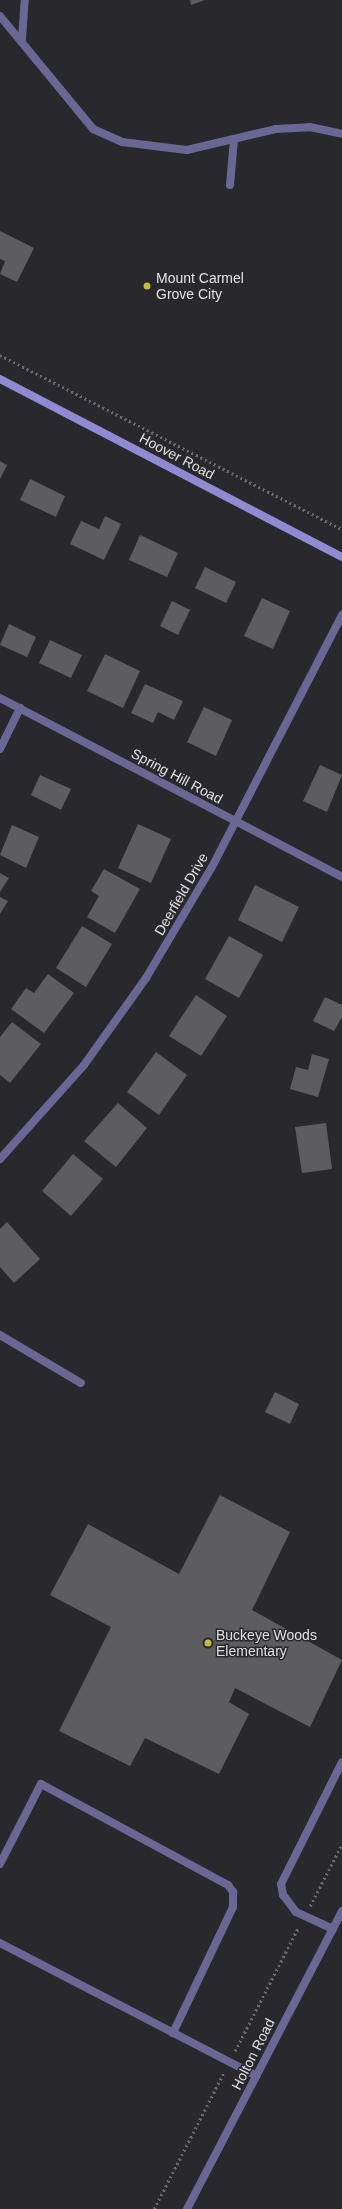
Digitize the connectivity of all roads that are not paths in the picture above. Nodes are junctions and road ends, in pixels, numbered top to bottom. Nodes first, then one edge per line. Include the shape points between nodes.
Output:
1 (25, 0) edge
2 (0, 16) edge
3 (22, 39) junction
4 (342, 134) edge
5 (234, 139) junction
6 (230, 185) dead end
7 (0, 379) edge
8 (342, 557) edge
9 (342, 615) edge
10 (0, 698) edge
11 (20, 708) junction
12 (0, 749) edge
13 (236, 822) junction
14 (342, 877) edge
15 (0, 1159) edge
16 (0, 1335) edge
17 (81, 1383) dead end
18 (342, 1762) edge
19 (0, 1864) edge
20 (342, 1911) edge
21 (332, 1929) junction
22 (0, 1943) edge
23 (174, 2033) junction
24 (257, 2076) junction
25 (188, 2209) edge

1 - 3 street
2 - 3 street
3 - 5 street via 93,129 122,142 160,149 187,150
4 - 5 street via 310,127 276,129
5 - 6 street
7 - 8 main road, Hoover Road
9 - 13 street, Deerfield Drive
10 - 11 street, Spring Hill Road
11 - 12 street
11 - 13 street, Spring Hill Road
13 - 14 street, Spring Hill Road
13 - 15 street, Deerfield Drive via 146,978 84,1065
16 - 17 street
18 - 21 street via 282,1876 283,1895 296,1912
19 - 23 street via 41,1784 215,1876 233,1892 233,1907
20 - 21 street, Holton Road
21 - 24 street, Holton Road
22 - 23 street
23 - 24 street
24 - 25 street, Holton Road

